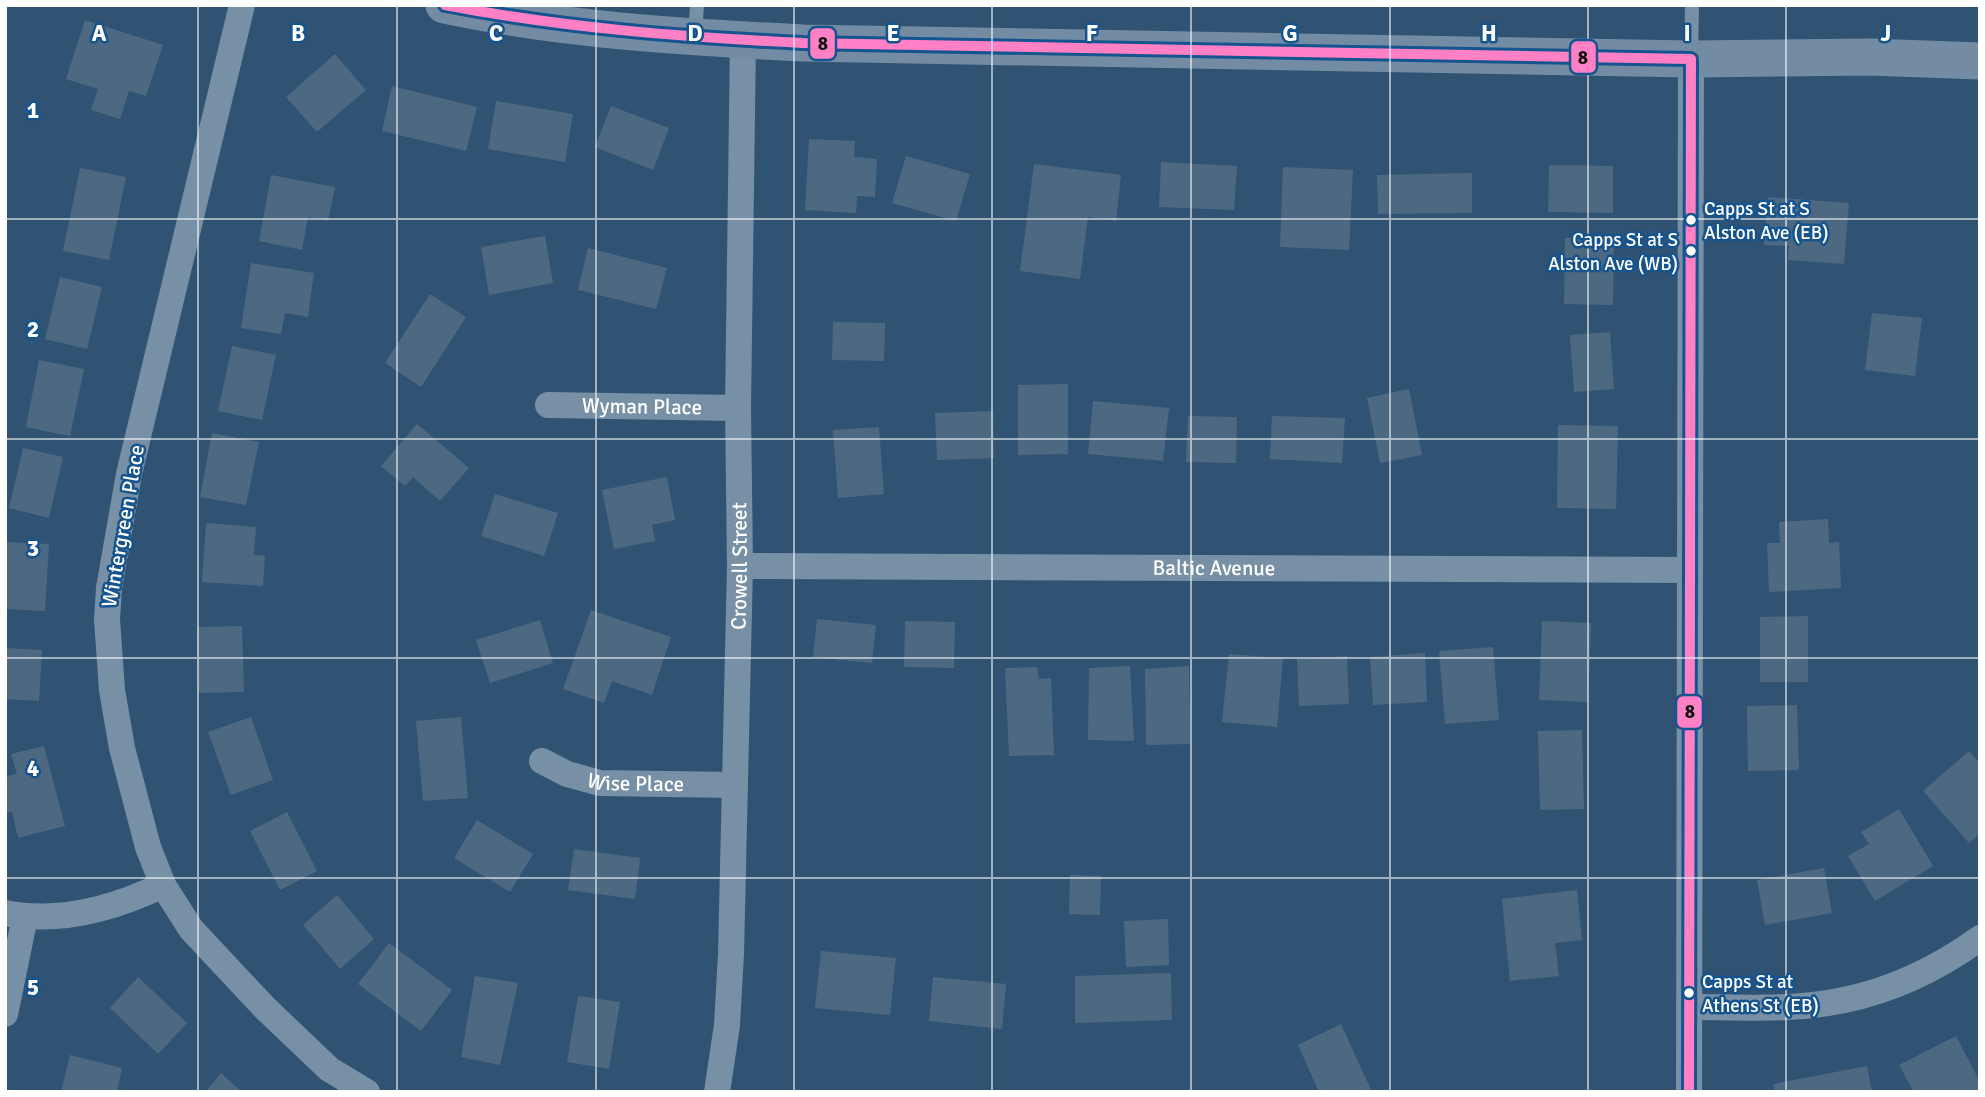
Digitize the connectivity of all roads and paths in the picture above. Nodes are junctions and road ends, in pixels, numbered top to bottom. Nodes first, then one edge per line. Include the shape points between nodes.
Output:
1 (242, 5) edge
2 (444, 5) edge
3 (1692, 5) edge
4 (489, 10) edge
5 (696, 22) edge
6 (743, 40) junction
7 (1691, 59) junction
8 (1980, 61) edge
9 (548, 405) dead end
10 (738, 408) junction
11 (740, 566) junction
12 (1690, 570) junction
13 (542, 761) dead end
14 (735, 785) junction
15 (163, 885) junction
16 (15, 915) edge
17 (1980, 938) edge
18 (1689, 1007) junction
19 (5, 1014) edge
20 (367, 1092) edge
21 (717, 1092) edge
22 (1689, 1092) edge

1 - 15 street, Wintergreen Place via 130,474 109,587 112,690 122,748
2 - 4 street
3 - 7 lane
4 - 5 street via 590,28
5 - 6 street
6 - 7 street
6 - 10 street, Crowell Street
7 - 8 street
7 - 12 street
9 - 10 street, Wyman Place
10 - 11 street, Crowell Street
11 - 12 street, Baltic Avenue
11 - 14 street, Crowell Street
12 - 18 street
13 - 14 street, Wise Place via 600,783
14 - 21 street, Crowell Street via 731,954
15 - 16 street via 70,915
15 - 20 street, Wintergreen Place via 191,929 265,1008 329,1069
16 - 19 street
17 - 18 street via 1905,981 1842,1001 1786,1007
18 - 22 street

